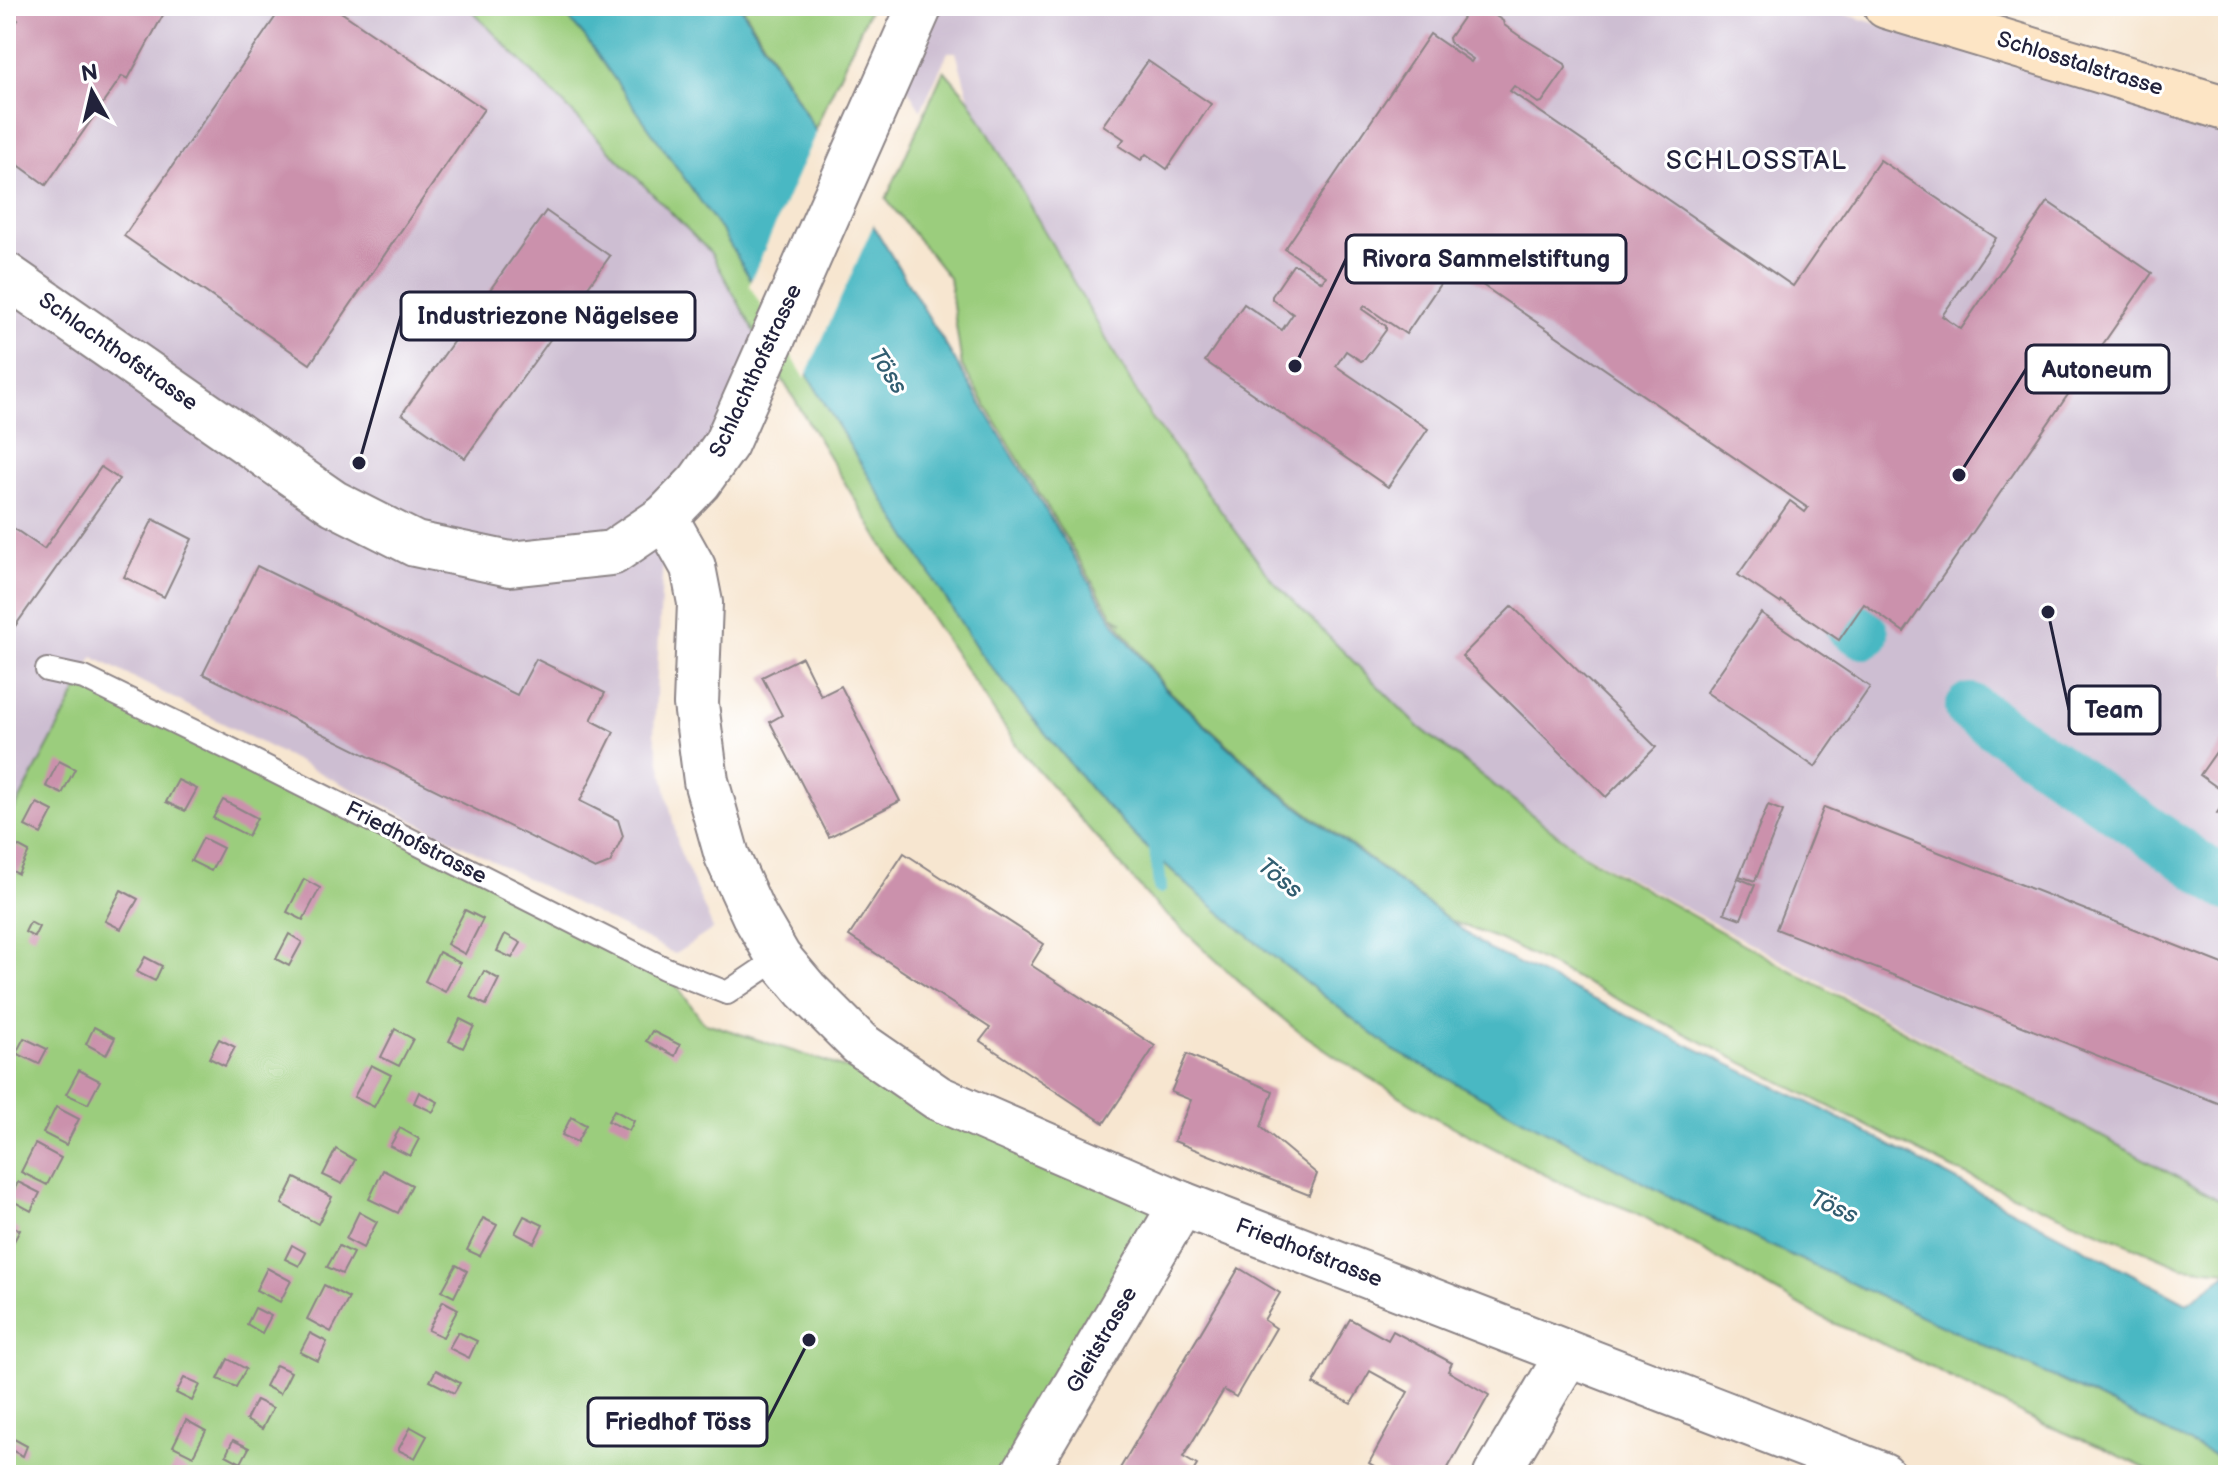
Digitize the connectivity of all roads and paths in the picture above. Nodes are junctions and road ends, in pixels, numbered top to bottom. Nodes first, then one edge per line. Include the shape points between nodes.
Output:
1 (920, 6) edge
2 (1886, 6) edge
3 (2228, 109) edge
4 (6, 275) edge
5 (665, 517) junction
6 (47, 670) dead end
7 (779, 958) junction
8 (1182, 1204) junction
9 (1568, 1354) junction
10 (1023, 1475) edge
11 (1496, 1475) edge
12 (1883, 1475) edge

1 - 5 street, Schlachthofstrasse via 726,444
2 - 3 main road, Schlosstalstrasse
4 - 5 street, Schlachthofstrasse via 334,503 415,544 510,564 612,553
5 - 7 street, Friedhofstrasse via 693,567 700,603 696,704 706,781 727,856
6 - 7 lane, Friedhofstrasse via 84,678 650,961 727,993
7 - 8 street, Friedhofstrasse via 860,1044 938,1098
8 - 9 street, Friedhofstrasse
8 - 10 street, Gleitstrasse
9 - 11 street
9 - 12 street, Friedhofstrasse

